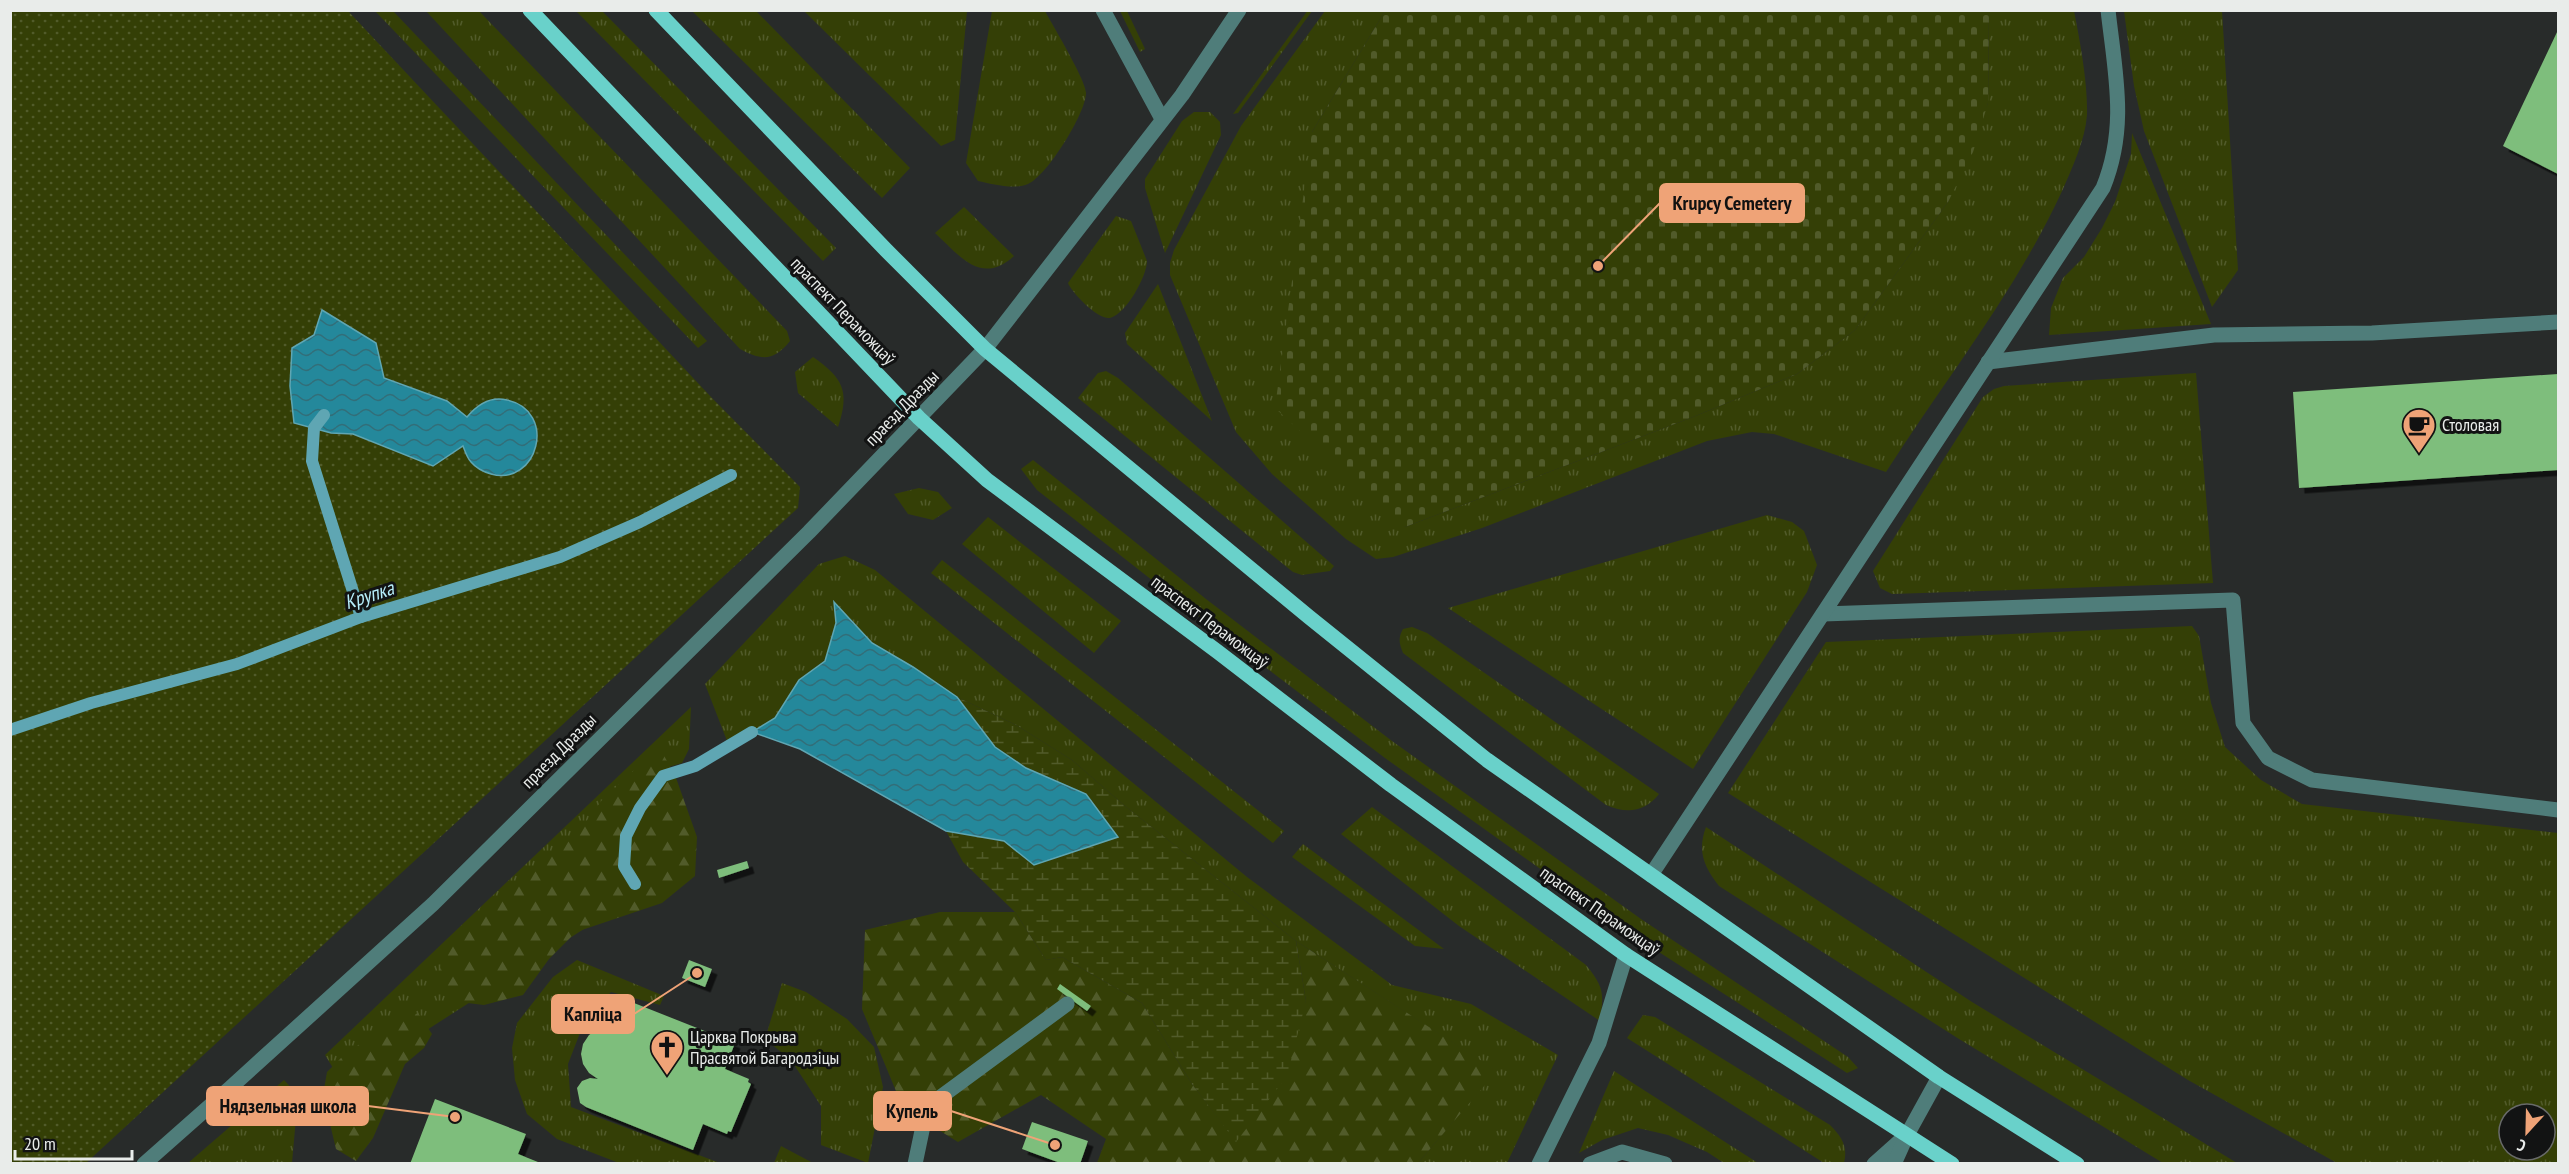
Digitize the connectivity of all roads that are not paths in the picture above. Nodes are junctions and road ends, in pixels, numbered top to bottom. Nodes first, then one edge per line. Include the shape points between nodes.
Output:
1 (530, 10) edge
2 (656, 10) edge
3 (1103, 10) edge
4 (1239, 10) edge
5 (2108, 10) edge
6 (1162, 119) junction
7 (2559, 322) edge
8 (985, 349) junction
9 (1988, 362) junction
10 (919, 418) junction
11 (1822, 614) junction
12 (2559, 810) edge
13 (1651, 875) junction
14 (1626, 955) junction
15 (1067, 1004) dead end
16 (1939, 1077) junction
17 (1906, 1135) junction
18 (144, 1164) edge
19 (915, 1164) edge
20 (1539, 1164) edge
21 (1590, 1164) edge
22 (1665, 1164) edge
23 (1874, 1164) edge
24 (1894, 1164) edge
25 (1952, 1164) edge
26 (2078, 1164) edge

1 - 10 main road, праспект Пераможцаў
2 - 8 main road
3 - 6 street
4 - 6 street, праезд Дразды
5 - 9 street via 2118,125 2113,164 2103,188
6 - 8 street, праезд Дразды
7 - 9 street via 2372,333 2214,335
8 - 10 street, праезд Дразды
8 - 13 main road via 1487,760
9 - 11 street
10 - 14 main road, праспект Пераможцаў via 987,480 1391,785
10 - 18 street, праезд Дразды via 433,904
11 - 12 street via 2234,600 2243,723 2268,758 2312,780
11 - 13 street
13 - 16 main road
14 - 17 main road, праспект Пераможцаў
14 - 20 street via 1599,1043
15 - 19 street via 927,1107
16 - 17 street
16 - 26 main road
17 - 23 street
17 - 24 street
17 - 25 main road, праспект Пераможцаў
21 - 22 street via 1622,1152

